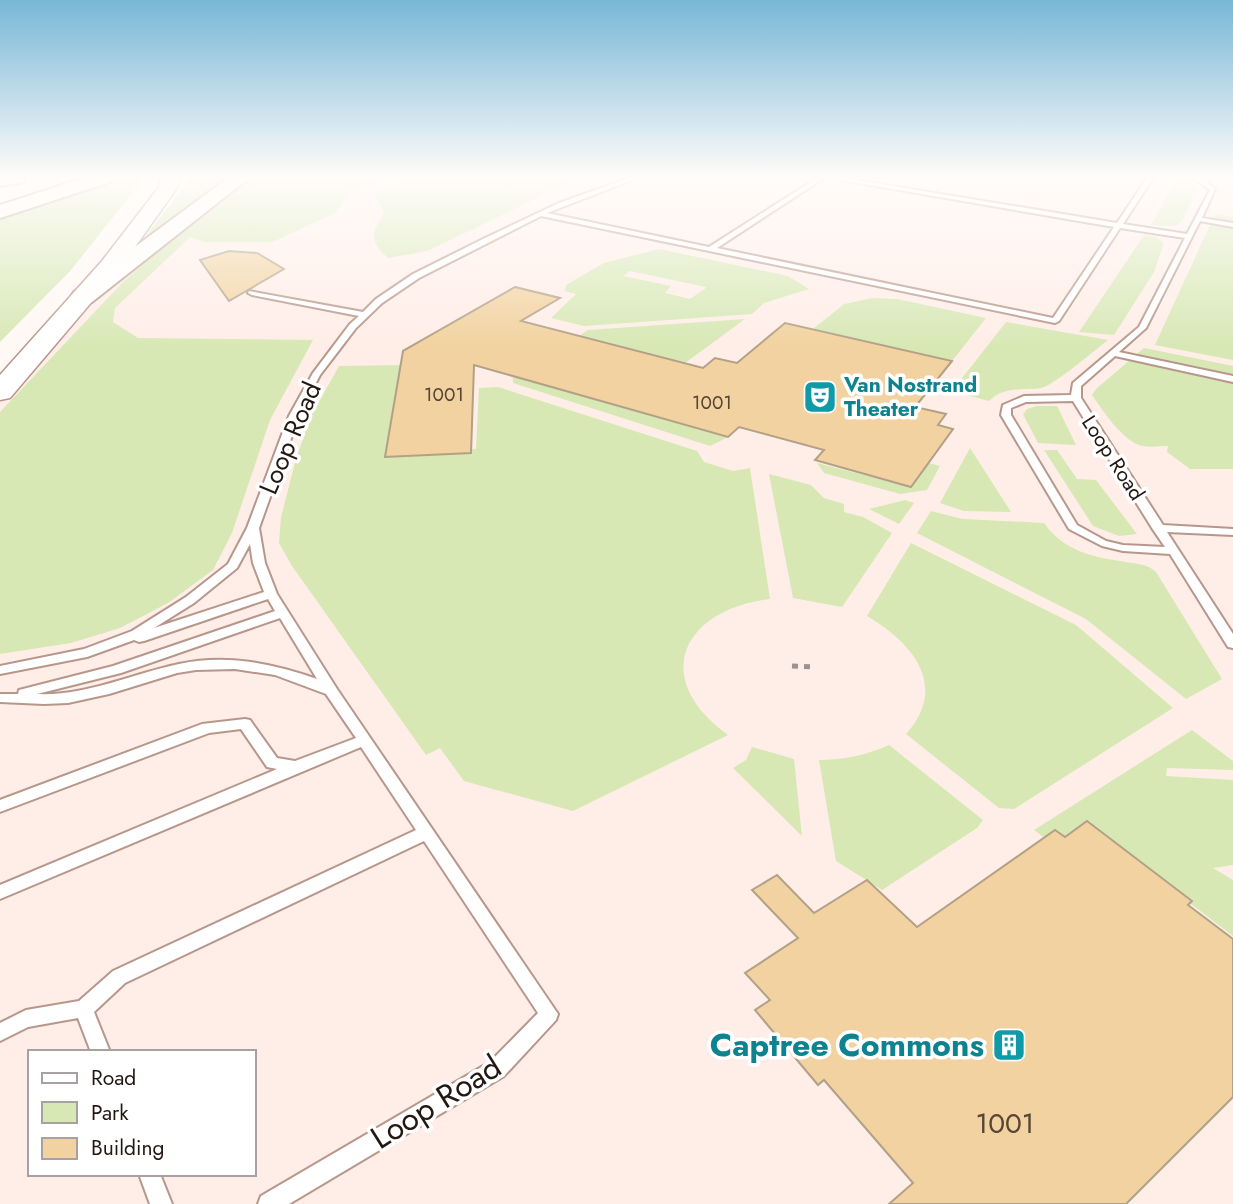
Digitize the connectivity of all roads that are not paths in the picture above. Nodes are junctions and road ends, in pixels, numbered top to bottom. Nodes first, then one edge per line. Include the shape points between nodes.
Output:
1 (115, 234) edge
2 (134, 234) edge
3 (166, 234) edge
4 (500, 234) edge
5 (636, 234) edge
6 (735, 234) edge
7 (1113, 234) edge
8 (1173, 234) edge
9 (1191, 234) edge
10 (1190, 237) junction
11 (711, 250) junction
12 (252, 293) dead end
13 (83, 297) junction
14 (365, 315) junction
15 (23, 334) dead end
16 (1113, 354) junction
17 (1233, 379) edge
18 (0, 392) edge
19 (1076, 398) junction
20 (253, 528) junction
21 (1158, 528) junction
22 (1233, 532) edge
23 (1173, 551) junction
24 (271, 594) junction
25 (284, 612) junction
26 (1233, 644) edge
27 (87, 653) junction
28 (0, 670) edge
29 (332, 692) junction
30 (1, 698) edge
31 (365, 740) junction
32 (296, 767) junction
33 (0, 806) edge
34 (427, 832) junction
35 (0, 892) edge
36 (84, 1009) junction
37 (0, 1031) edge
38 (100, 1050) edge
39 (150, 1176) edge
40 (161, 1204) edge
41 (269, 1204) edge

1 - 15 main road
2 - 13 main road
3 - 13 highway
4 - 14 lane, Loop Road via 416,276
5 - 11 lane
6 - 11 lane
7 - 11 lane via 1055,321
8 - 10 lane
9 - 10 lane, Loop Road
10 - 16 lane, Loop Road via 1146,323
12 - 14 lane
13 - 18 main road
14 - 20 lane, Loop Road via 316,374 294,415
16 - 17 lane
16 - 19 lane, Loop Road via 1076,385
19 - 21 lane, Loop Road
19 - 23 lane via 1024,399 1006,407 1006,415 1073,527 1122,548
20 - 24 lane, Loop Road
20 - 27 lane via 233,566 190,600 137,634
21 - 22 lane
21 - 23 lane, Loop Road
23 - 26 lane, Loop Road
24 - 25 lane, Loop Road
24 - 27 lane
25 - 29 lane, Loop Road
25 - 30 lane via 116,670
27 - 28 lane
29 - 30 lane via 293,673 217,665 181,668 68,698
29 - 31 lane, Loop Road
31 - 32 lane
31 - 34 lane, Loop Road
32 - 33 lane via 272,763 245,724 206,728
32 - 35 lane
34 - 36 lane via 119,977
34 - 41 lane, Loop Road via 549,1014 497,1069
36 - 37 lane via 26,1019
36 - 38 lane
39 - 40 lane

